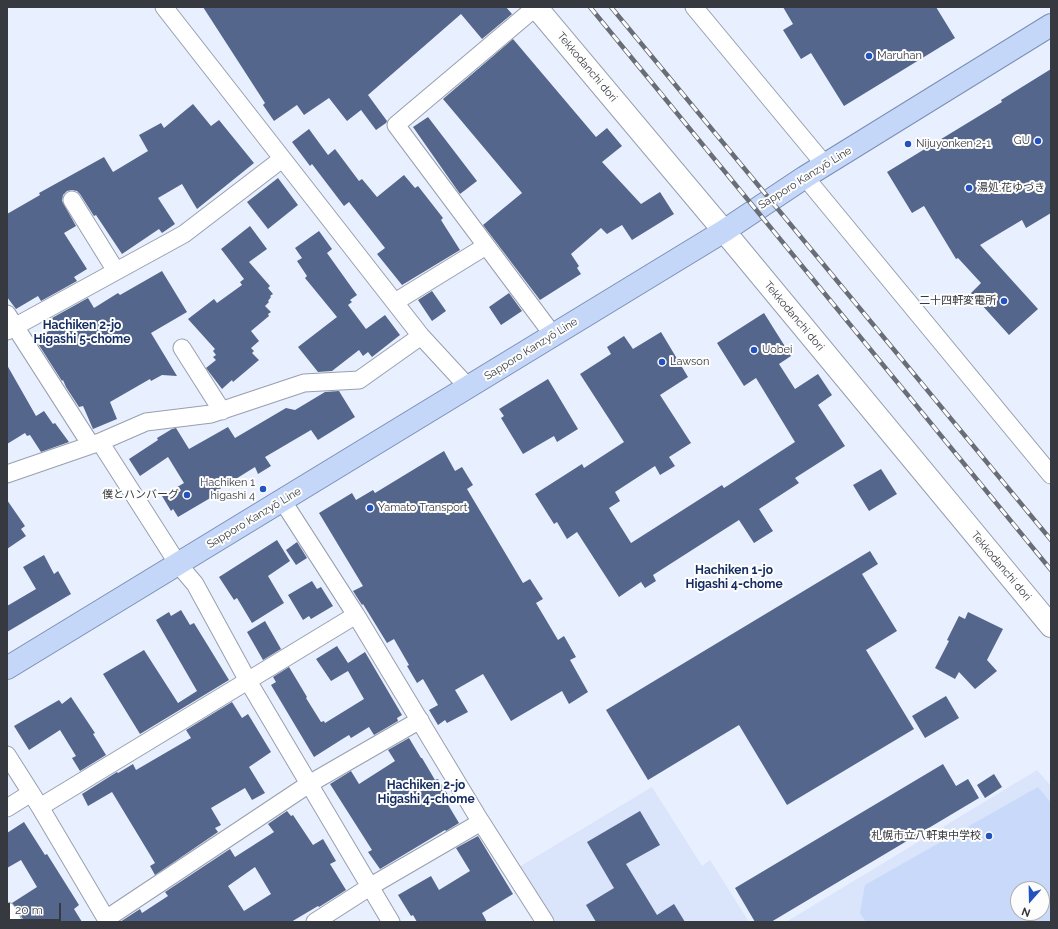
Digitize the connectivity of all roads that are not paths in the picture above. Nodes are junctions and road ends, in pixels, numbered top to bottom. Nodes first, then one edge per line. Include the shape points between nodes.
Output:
1 (164, 7) edge
2 (536, 7) edge
3 (694, 7) edge
4 (1051, 25) edge
5 (282, 159) junction
6 (825, 165) junction
7 (805, 177) junction
8 (72, 200) dead end
9 (724, 231) junction
10 (486, 246) junction
11 (116, 271) junction
12 (394, 302) junction
13 (10, 324) edge
14 (553, 335) junction
15 (421, 336) junction
16 (182, 348) dead end
17 (468, 388) junction
18 (222, 411) junction
19 (95, 443) junction
20 (7, 474) edge
21 (1051, 475) edge
22 (282, 500) junction
23 (178, 564) junction
24 (356, 615) junction
25 (1051, 626) edge
26 (7, 668) edge
27 (248, 682) junction
28 (420, 720) junction
29 (7, 754) edge
30 (309, 784) junction
31 (31, 793) junction
32 (7, 808) edge
33 (40, 808) junction
34 (481, 822) junction
35 (371, 886) junction
36 (7, 911) edge
37 (107, 920) edge
38 (13, 922) edge
39 (315, 922) edge
40 (391, 922) edge
41 (545, 922) edge

1 - 5 street
2 - 9 street, Tekkodanchi dori
2 - 10 street via 396,124
3 - 6 street
4 - 6 main road, Sapporo Kanzyō Line
5 - 11 street via 184,234
5 - 12 street
6 - 7 main road, Sapporo Kanzyō Line
7 - 9 main road, Sapporo Kanzyō Line
7 - 21 street
8 - 11 street
9 - 14 main road, Sapporo Kanzyō Line
9 - 25 street, Tekkodanchi dori
10 - 12 street
10 - 14 street
11 - 13 street
12 - 15 street
13 - 19 street
14 - 17 main road, Sapporo Kanzyō Line
15 - 17 street
15 - 18 street via 360,380 304,382
16 - 18 street
17 - 22 main road, Sapporo Kanzyō Line
18 - 19 street via 146,422
19 - 20 street
19 - 23 street
22 - 23 main road, Sapporo Kanzyō Line
22 - 24 street
23 - 26 main road, Sapporo Kanzyō Line
23 - 27 street via 195,584
24 - 27 street
24 - 28 street
27 - 30 street
27 - 33 street
28 - 30 street
28 - 34 street
29 - 31 street
30 - 35 street
30 - 37 street
31 - 32 street
31 - 33 street
33 - 37 street
34 - 35 street
34 - 41 street
35 - 39 street
35 - 40 street
36 - 38 street

